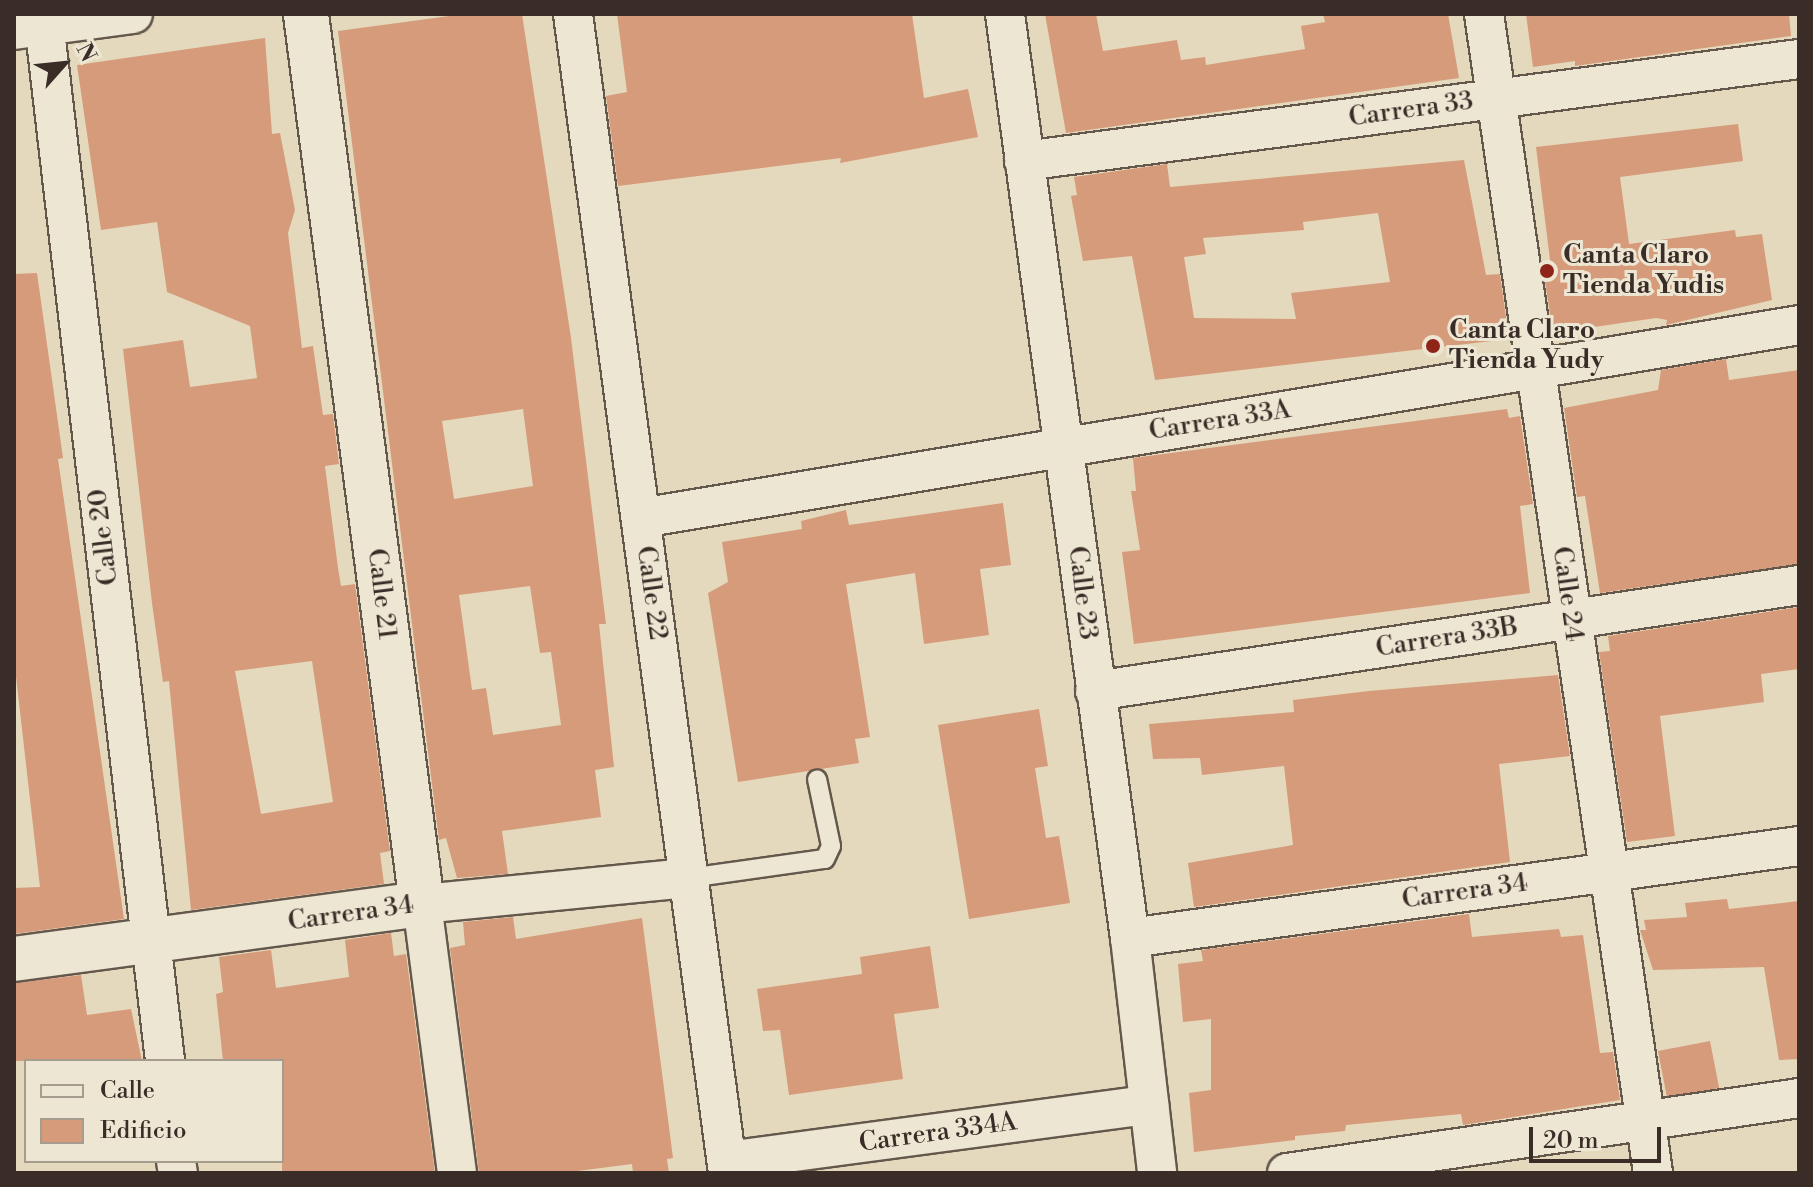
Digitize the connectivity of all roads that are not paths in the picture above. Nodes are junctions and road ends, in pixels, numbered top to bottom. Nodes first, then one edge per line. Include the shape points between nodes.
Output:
1 (133, 14) edge
2 (306, 14) edge
3 (573, 14) edge
4 (1005, 14) edge
5 (1484, 14) edge
6 (34, 23) edge
7 (1799, 59) edge
8 (1493, 99) junction
9 (1024, 161) junction
10 (1799, 325) edge
11 (1533, 369) junction
12 (1063, 447) junction
13 (641, 518) junction
14 (1799, 585) edge
15 (1571, 619) junction
16 (1095, 691) junction
17 (817, 779) dead end
18 (1799, 846) edge
19 (1608, 872) junction
20 (689, 878) junction
21 (422, 904) junction
22 (1130, 938) junction
23 (151, 941) junction
24 (14, 959) edge
25 (165, 1059) edge
26 (1799, 1098) edge
27 (1149, 1105) junction
28 (1645, 1120) junction
29 (1424, 1162) edge
30 (727, 1167) edge
31 (457, 1173) edge
32 (1157, 1173) edge
33 (1287, 1173) edge
34 (1653, 1173) edge

1 - 6 street
2 - 21 street, Calle 21
3 - 13 street, Calle 22
4 - 9 street, Calle 23
5 - 8 street, Calle 24
6 - 23 street, Calle 20
7 - 8 street, Carrera 33
8 - 9 street, Carrera 33
8 - 11 street, Calle 24
9 - 12 street, Calle 23
10 - 11 street, Carrera 33A
11 - 12 street, Carrera 33A
11 - 15 street, Calle 24
12 - 13 street, Carrera 33A
12 - 16 street, Calle 23
13 - 20 street, Calle 22
14 - 15 street, Carrera 33B
15 - 16 street, Carrera 33B
15 - 19 street, Calle 24
16 - 22 street, Calle 23
17 - 20 lane via 831,846 825,859
18 - 19 street, Carrera 34
19 - 22 street, Carrera 34
19 - 28 street, Calle 24
20 - 21 street, Carrera 34
20 - 30 street, Calle 22
21 - 23 street, Carrera 34
21 - 31 street, Calle 21
22 - 27 street, Calle 23
23 - 24 street, Carrera 34
23 - 25 street, Calle 20
26 - 28 street
27 - 30 street, Carrera 334A
27 - 32 street, Calle 23
28 - 29 street
28 - 34 street, Calle 24
29 - 33 street

